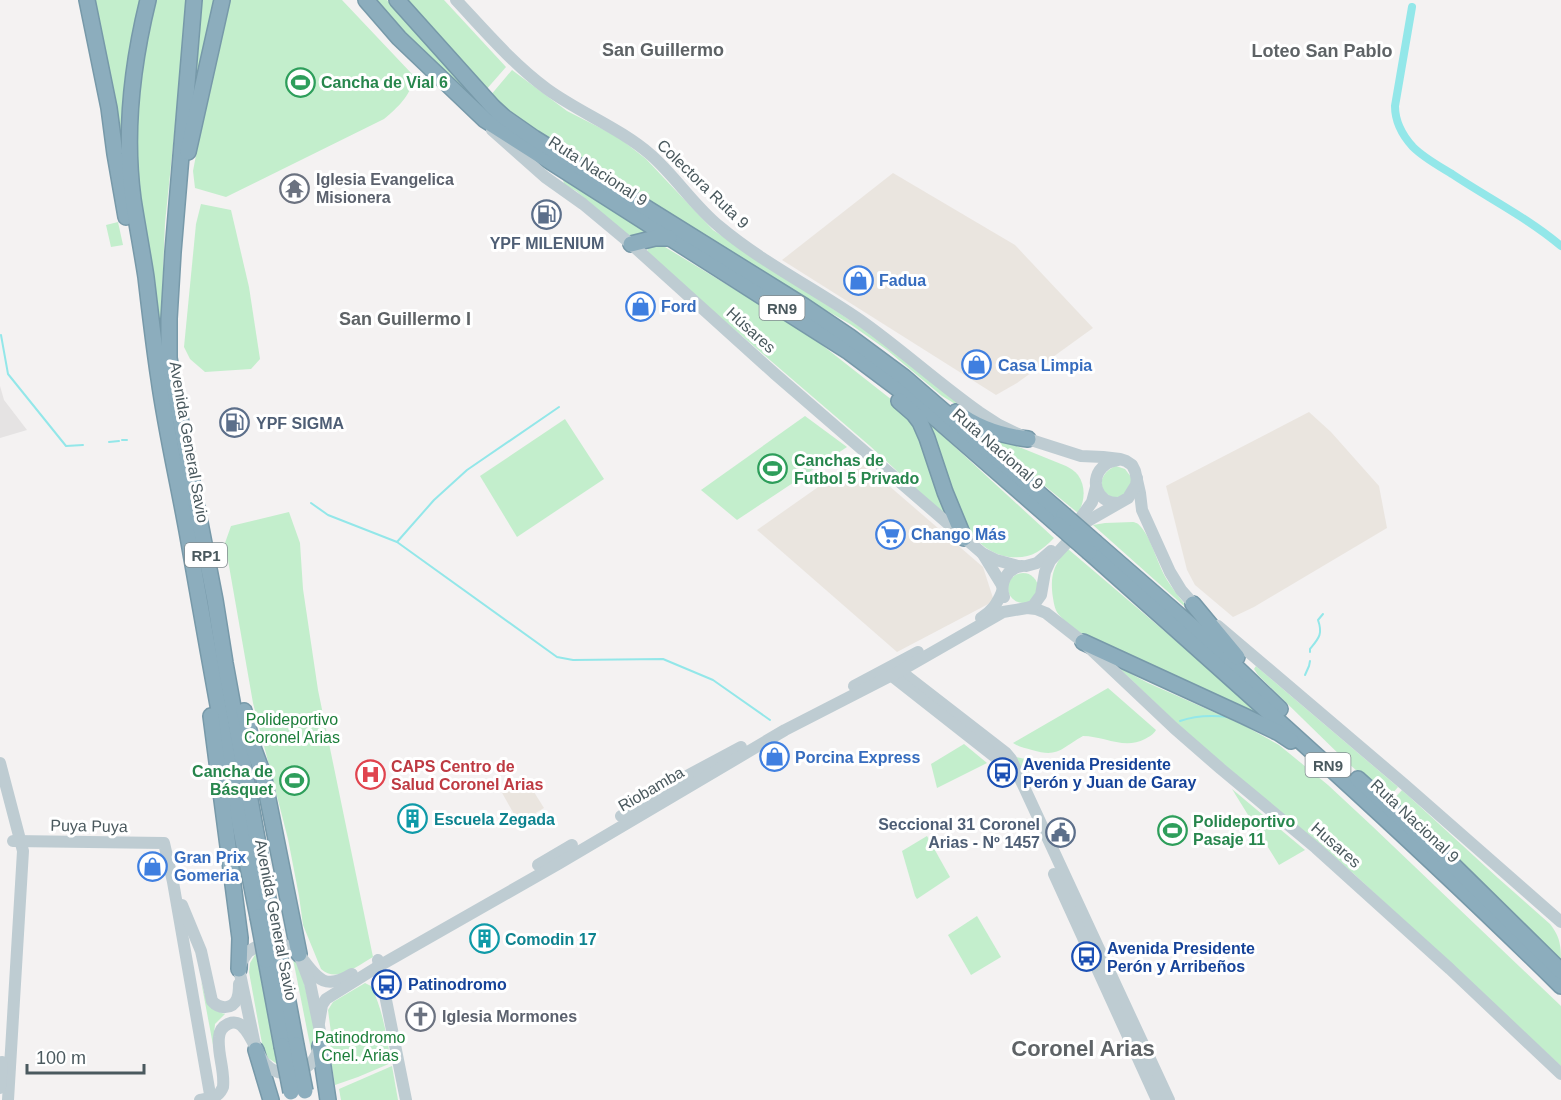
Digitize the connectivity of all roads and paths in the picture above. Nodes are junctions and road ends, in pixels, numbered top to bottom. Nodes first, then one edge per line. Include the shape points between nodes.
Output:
1 (87, 0) edge
2 (148, 0) edge
3 (194, 0) edge
4 (222, 0) edge
5 (357, 0) edge
6 (366, 0) edge
7 (397, 0) edge
8 (456, 0) edge
9 (399, 38) junction
10 (485, 120) junction
11 (178, 193) junction
12 (669, 238) junction
13 (631, 244) junction
14 (804, 306) junction
15 (823, 334) junction
16 (159, 381) junction
17 (1028, 439) junction
18 (1081, 456) junction
19 (1119, 459) junction
20 (1137, 478) junction
21 (1096, 482) junction
22 (1120, 502) junction
23 (1142, 510) junction
24 (1061, 520) junction
25 (964, 538) junction
26 (1092, 548) junction
27 (982, 553) junction
28 (1022, 566) junction
29 (1043, 587) junction
30 (1002, 588) junction
31 (198, 597) junction
32 (216, 600) junction
33 (1193, 604) junction
34 (1024, 609) junction
35 (1057, 621) junction
36 (1083, 642) junction
37 (892, 670) junction
38 (1301, 728) junction
39 (0, 763) edge
40 (0, 793) edge
41 (1366, 800) junction
42 (17, 841) junction
43 (173, 882) junction
44 (265, 916) junction
45 (1561, 922) edge
46 (300, 955) junction
47 (378, 962) junction
48 (1561, 971) edge
49 (240, 973) junction
50 (1561, 986) edge
51 (319, 1023) junction
52 (320, 1046) junction
53 (256, 1050) junction
54 (1561, 1074) edge
55 (0, 1088) edge
56 (299, 1096) edge
57 (207, 1099) edge
58 (8, 1100) edge
59 (270, 1100) edge
60 (328, 1100) edge
61 (406, 1100) edge
62 (1157, 1100) edge
63 (1169, 1100) edge

1 - 16 highway, RP1
2 - 16 highway, Avenida General Savio / RP1 via 133,74 130,149 133,198
3 - 11 highway
4 - 11 highway
5 - 9 highway via 383,28
6 - 9 highway, Ruta Nacional 9 / RN9
7 - 14 highway, Ruta Nacional 9 / RN9 via 504,117
8 - 17 main road, Colectora Ruta 9 via 546,89 651,154 730,235 860,320 979,412
9 - 10 highway, Ruta Nacional 9 / RN9
10 - 12 highway, Ruta Nacional 9 / RN9
10 - 13 main road, Húsares via 495,134 545,177
11 - 32 highway, Avenida General Savio / RP1 via 169,319 170,365
12 - 13 highway
12 - 15 highway, Ruta Nacional 9 / RN9
13 - 25 main road, Húsares
14 - 17 highway via 850,331 957,414 999,433
14 - 24 highway, Ruta Nacional 9 / RN9 via 904,377
15 - 24 highway, Ruta Nacional 9 / RN9
15 - 25 highway via 920,422
16 - 31 highway, Avenida General Savio / RP1
17 - 18 main road, Colectora Ruta 9
18 - 19 main road, Colectora Ruta 9
18 - 21 main road
19 - 20 main road via 1132,465
19 - 21 main road via 1104,465
20 - 22 main road via 1132,492
20 - 23 main road
21 - 22 main road via 1101,498
21 - 28 main road via 1092,502 1081,519 1047,556
22 - 23 main road
22 - 29 main road via 1086,522 1050,561
23 - 33 main road via 1170,573
24 - 26 highway, Ruta Nacional 9 / RN9, bridge
25 - 27 main road, Húsares
26 - 38 highway, Ruta Nacional 9 / RN9 via 1211,643
26 - 41 highway, Ruta Nacional 9 / RN9
27 - 28 main road
27 - 30 main road
28 - 29 main road via 1038,572
28 - 30 main road via 1011,570
29 - 34 main road via 1038,601
29 - 35 main road
30 - 34 main road via 1009,604
30 - 37 main road, Riobamba via 998,602 988,613
31 - 44 highway, Avenida General Savio / RP1
31 - 49 highway via 240,938
32 - 44 highway, Avenida General Savio / RP1
32 - 46 highway via 263,774
33 - 38 highway
33 - 45 main road
34 - 35 main road via 1036,609
34 - 37 main road, Riobamba via 1003,612
35 - 36 main road, Husares
36 - 41 highway via 1279,733
36 - 54 main road, Husares via 1205,755 1450,969
37 - 47 main road, Riobamba via 558,864
37 - 62 main road via 1008,769
37 - 63 main road via 1011,759
38 - 48 highway, Ruta Nacional 9 / RN9 via 1412,826
39 - 42 main road
40 - 42 main road
41 - 50 highway, Ruta Nacional 9 / RN9
42 - 43 main road, Puya Puya via 164,843
42 - 55 main road
42 - 58 main road via 23,851
43 - 49 main road via 201,951 215,1005 224,1008 233,1004 238,997
43 - 57 main road
44 - 56 highway, Avenida General Savio / RP1, bridge
46 - 47 main road, Riobamba via 315,976 330,982 343,980
46 - 49 main road via 285,945 261,945 248,952
46 - 51 main road
47 - 51 main road, Riobamba via 326,999
47 - 61 main road
49 - 53 main road
51 - 52 main road
52 - 53 main road via 309,1065 288,1074 269,1067
52 - 60 highway
53 - 57 main road via 240,1024 224,1026 219,1037 224,1084 220,1093
53 - 59 highway

